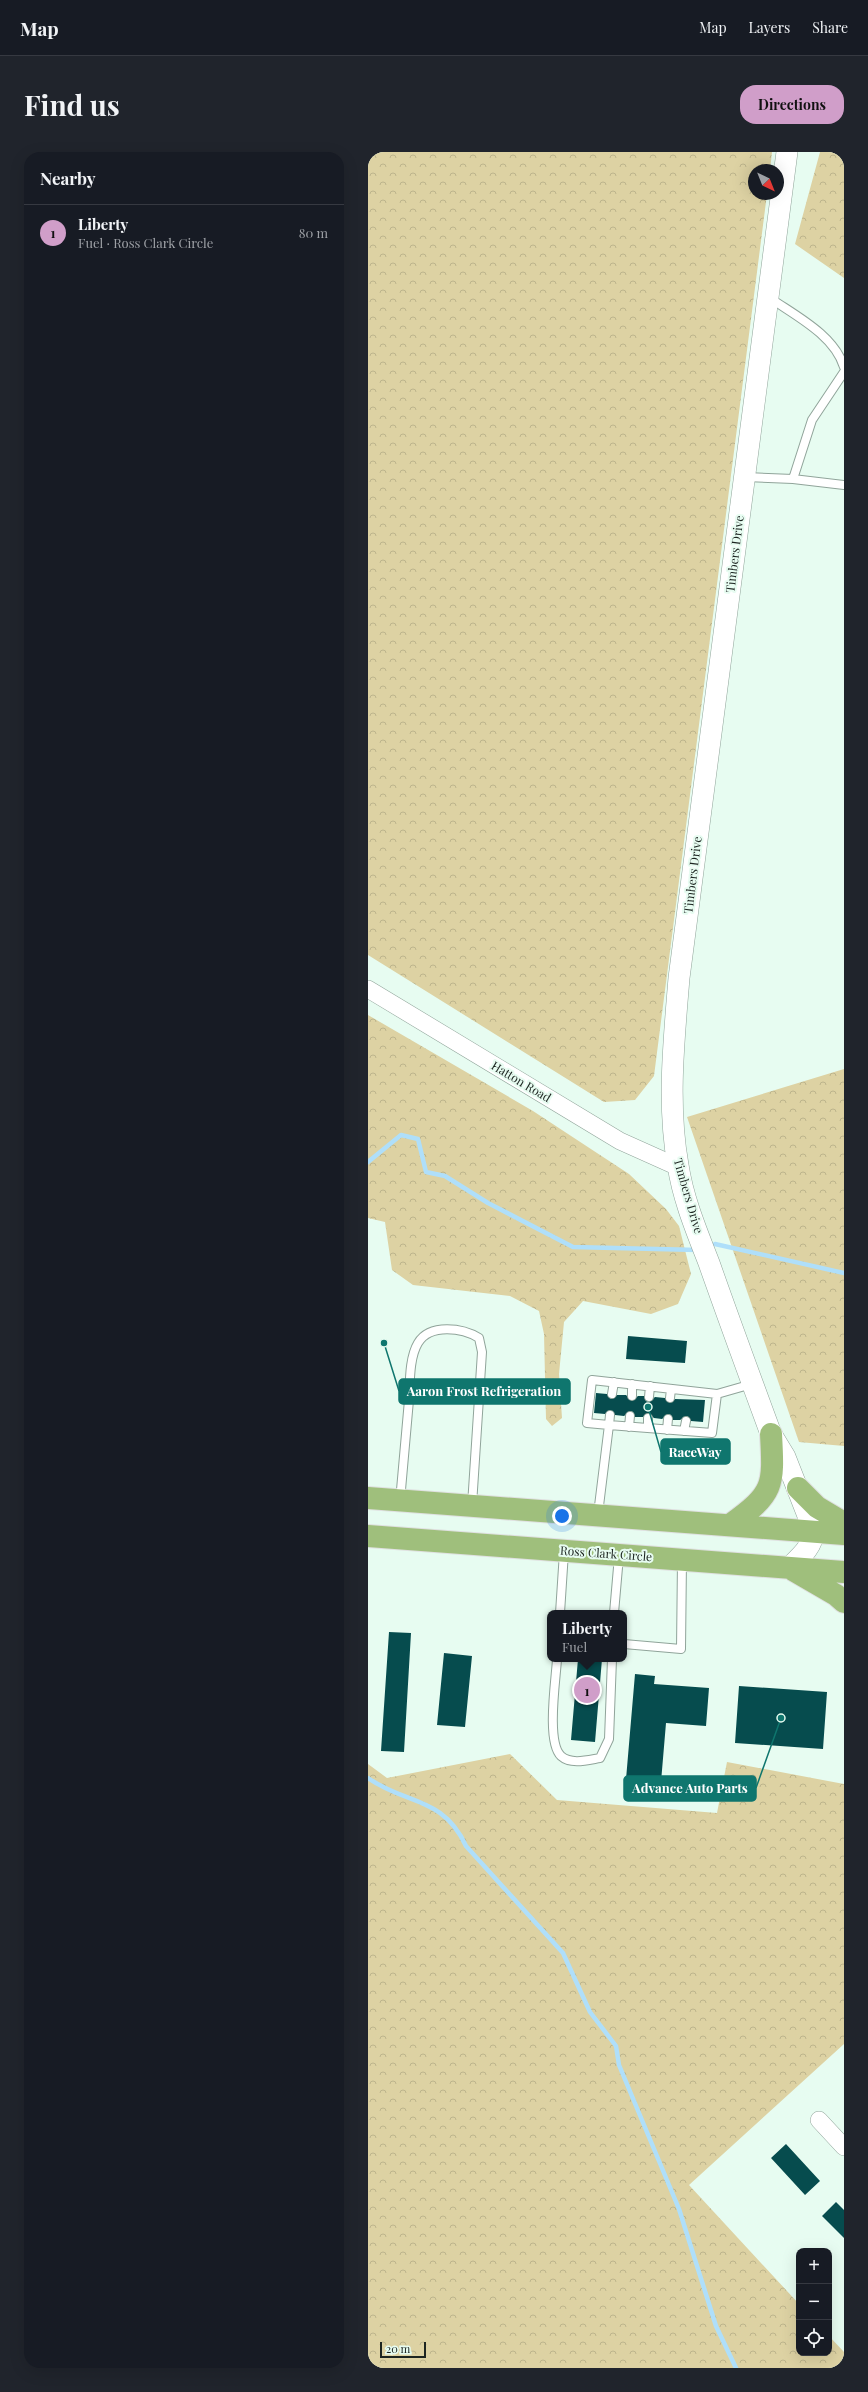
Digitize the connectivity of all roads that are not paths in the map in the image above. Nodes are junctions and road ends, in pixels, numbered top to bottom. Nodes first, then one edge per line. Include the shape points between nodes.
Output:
1 (787, 152) edge
2 (768, 296) junction
3 (844, 366) edge
4 (844, 372) edge
5 (744, 477) junction
6 (793, 479) junction
7 (844, 486) edge
8 (368, 989) edge
9 (678, 1167) junction
10 (614, 1382) junction
11 (632, 1384) junction
12 (752, 1384) junction
13 (650, 1386) junction
14 (670, 1389) junction
15 (612, 1394) dead end
16 (717, 1394) junction
17 (632, 1396) dead end
18 (649, 1397) dead end
19 (670, 1398) dead end
20 (610, 1415) dead end
21 (630, 1416) dead end
22 (648, 1418) dead end
23 (668, 1419) dead end
24 (686, 1421) dead end
25 (609, 1425) junction
26 (629, 1427) junction
27 (648, 1428) junction
28 (667, 1430) junction
29 (684, 1431) junction
30 (771, 1434) junction
31 (798, 1488) junction
32 (368, 1498) edge
33 (400, 1501) junction
34 (472, 1506) junction
35 (598, 1515) junction
36 (844, 1523) edge
37 (730, 1525) junction
38 (814, 1531) junction
39 (844, 1534) edge
40 (368, 1536) edge
41 (564, 1551) junction
42 (619, 1555) junction
43 (682, 1560) junction
44 (788, 1568) junction
45 (844, 1572) edge
46 (844, 1602) edge
47 (560, 1610) edge
48 (614, 1610) edge
49 (627, 1644) edge
50 (557, 1662) edge
51 (612, 1662) edge
52 (819, 2120) dead end
53 (844, 2147) edge

1 - 2 street, Timbers Drive
2 - 3 lane via 823,336 840,354
2 - 5 street, Timbers Drive
4 - 6 lane via 812,420
5 - 6 lane
5 - 9 street, Timbers Drive via 680,978 672,1097
6 - 7 lane
8 - 9 street, Hatton Road via 620,1141
9 - 12 street, Timbers Drive via 690,1212
10 - 11 lane
10 - 15 lane
10 - 25 lane via 592,1380 587,1423
11 - 13 lane
11 - 17 lane
12 - 16 lane
12 - 30 street, Timbers Drive
13 - 14 lane
13 - 18 lane
14 - 16 lane via 690,1395
14 - 19 lane
16 - 29 lane via 712,1433
20 - 25 lane
21 - 26 lane
22 - 27 lane
23 - 28 lane
24 - 29 lane
25 - 26 lane
25 - 35 lane
26 - 27 lane
27 - 28 lane
28 - 29 lane
30 - 31 street, Timbers Drive via 785,1457
30 - 37 highway via 773,1471 770,1485 764,1498
31 - 36 highway via 817,1507
31 - 38 street, Timbers Drive
32 - 33 highway
33 - 34 highway
33 - 34 lane via 410,1387 417,1344 428,1332 459,1330 479,1338 482,1352
34 - 35 highway
35 - 37 highway
37 - 38 highway
38 - 39 highway
38 - 44 street via 813,1541 806,1551
40 - 41 highway, Ross Clark Circle
41 - 42 highway, Ross Clark Circle
41 - 47 lane
42 - 43 highway, Ross Clark Circle
42 - 48 lane
43 - 44 highway, Ross Clark Circle
43 - 49 lane via 681,1649
44 - 45 highway, Ross Clark Circle
44 - 46 highway
50 - 51 lane via 553,1712 554,1744 562,1757 568,1761 600,1758 609,1739
52 - 53 street

